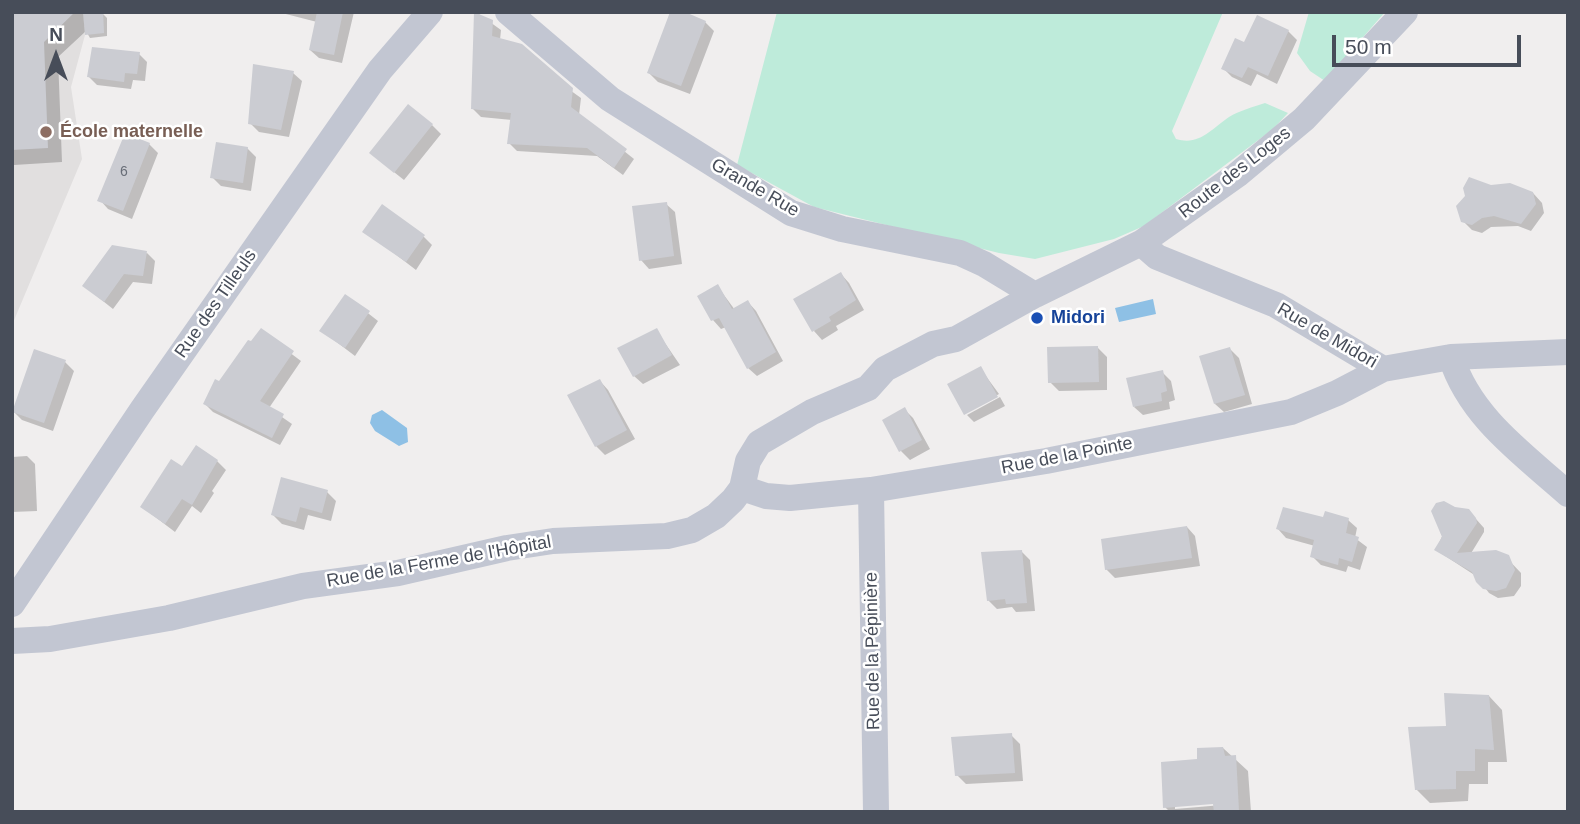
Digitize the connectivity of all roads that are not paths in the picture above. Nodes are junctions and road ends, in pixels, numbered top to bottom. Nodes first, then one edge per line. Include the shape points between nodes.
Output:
1 (430, 12) edge
2 (508, 12) edge
3 (1405, 12) edge
4 (1141, 243) junction
5 (1035, 295) junction
6 (1568, 352) edge
7 (1451, 357) junction
8 (1383, 369) junction
9 (742, 488) junction
10 (871, 490) junction
11 (1568, 494) edge
12 (12, 604) edge
13 (12, 641) edge
14 (876, 812) edge

1 - 12 street, Rue des Tilleuls via 380,70
2 - 5 street, Grande Rue via 610,99 791,213 842,229 960,253
3 - 4 street, Route des Loges via 1304,118 1237,176
4 - 5 street, Route des Loges
4 - 8 street, Rue de Midori via 1157,257 1276,305
5 - 9 street, Rue de la Ferme de l'Hôpital via 956,339 933,344 885,369 868,388 812,412 759,443 748,461
6 - 7 street, Rue de Midori
7 - 8 street, Rue de Midori
7 - 11 street via 1460,384 1485,418
8 - 10 street, Rue de la Pointe via 1291,412
9 - 10 street, Rue de la Pointe via 790,498
9 - 13 street, Rue de la Ferme de l'Hôpital via 716,516 692,530 667,536 553,541 507,548 398,573 303,586 169,618 50,639
10 - 14 street, Rue de la Pépinière

